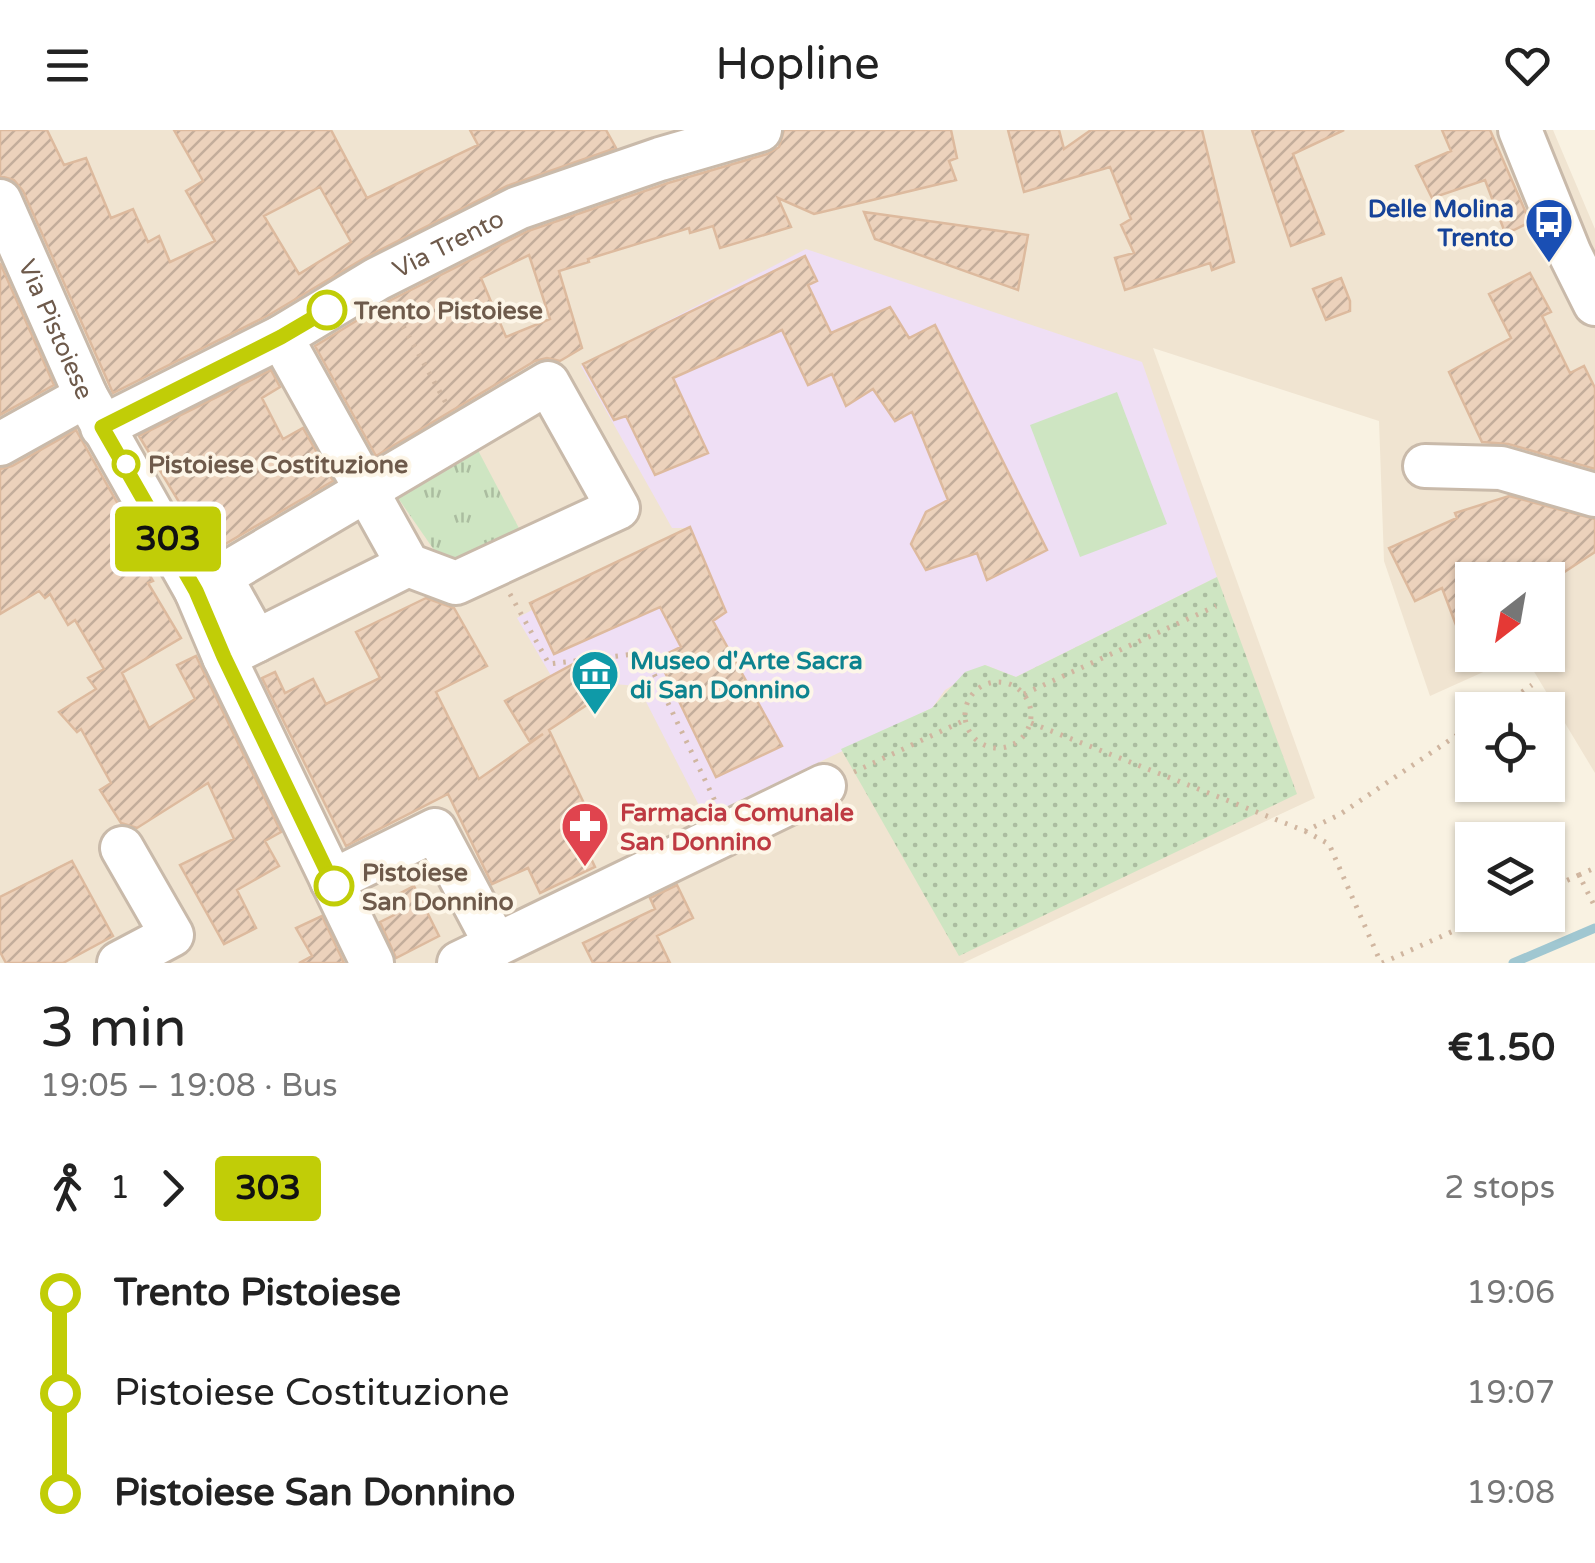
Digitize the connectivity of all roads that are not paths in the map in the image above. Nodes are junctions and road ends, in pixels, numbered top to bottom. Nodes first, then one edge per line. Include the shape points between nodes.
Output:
1 (760, 130) edge
2 (1520, 130) edge
3 (649, 145) edge
4 (0, 201) edge
5 (1595, 304) edge
6 (281, 337) junction
7 (94, 412) junction
8 (0, 444) edge
9 (1424, 466) dead end
10 (365, 489) junction
11 (1595, 495) edge
12 (408, 565) junction
13 (208, 584) junction
14 (240, 649) junction
15 (824, 786) road end
16 (122, 848) dead end
17 (332, 881) junction
18 (477, 954) edge
19 (120, 963) edge
20 (372, 963) edge

1 - 3 street, Via Trento
2 - 5 street
3 - 6 street, Via Trento via 377,280
4 - 7 street, Via Pistoiese
6 - 7 street, Via Trento
6 - 10 street
7 - 8 street, Via Trento
7 - 13 street, Via Pistoiese
9 - 11 street via 1501,468
10 - 12 street
10 - 12 street via 548,383 618,508 456,583
10 - 13 street
12 - 14 street
13 - 14 street, Via Pistoiese
14 - 17 street, Via Pistoiese
15 - 18 street
16 - 19 street via 172,935
17 - 18 street via 435,830
17 - 20 street, Via Pistoiese

